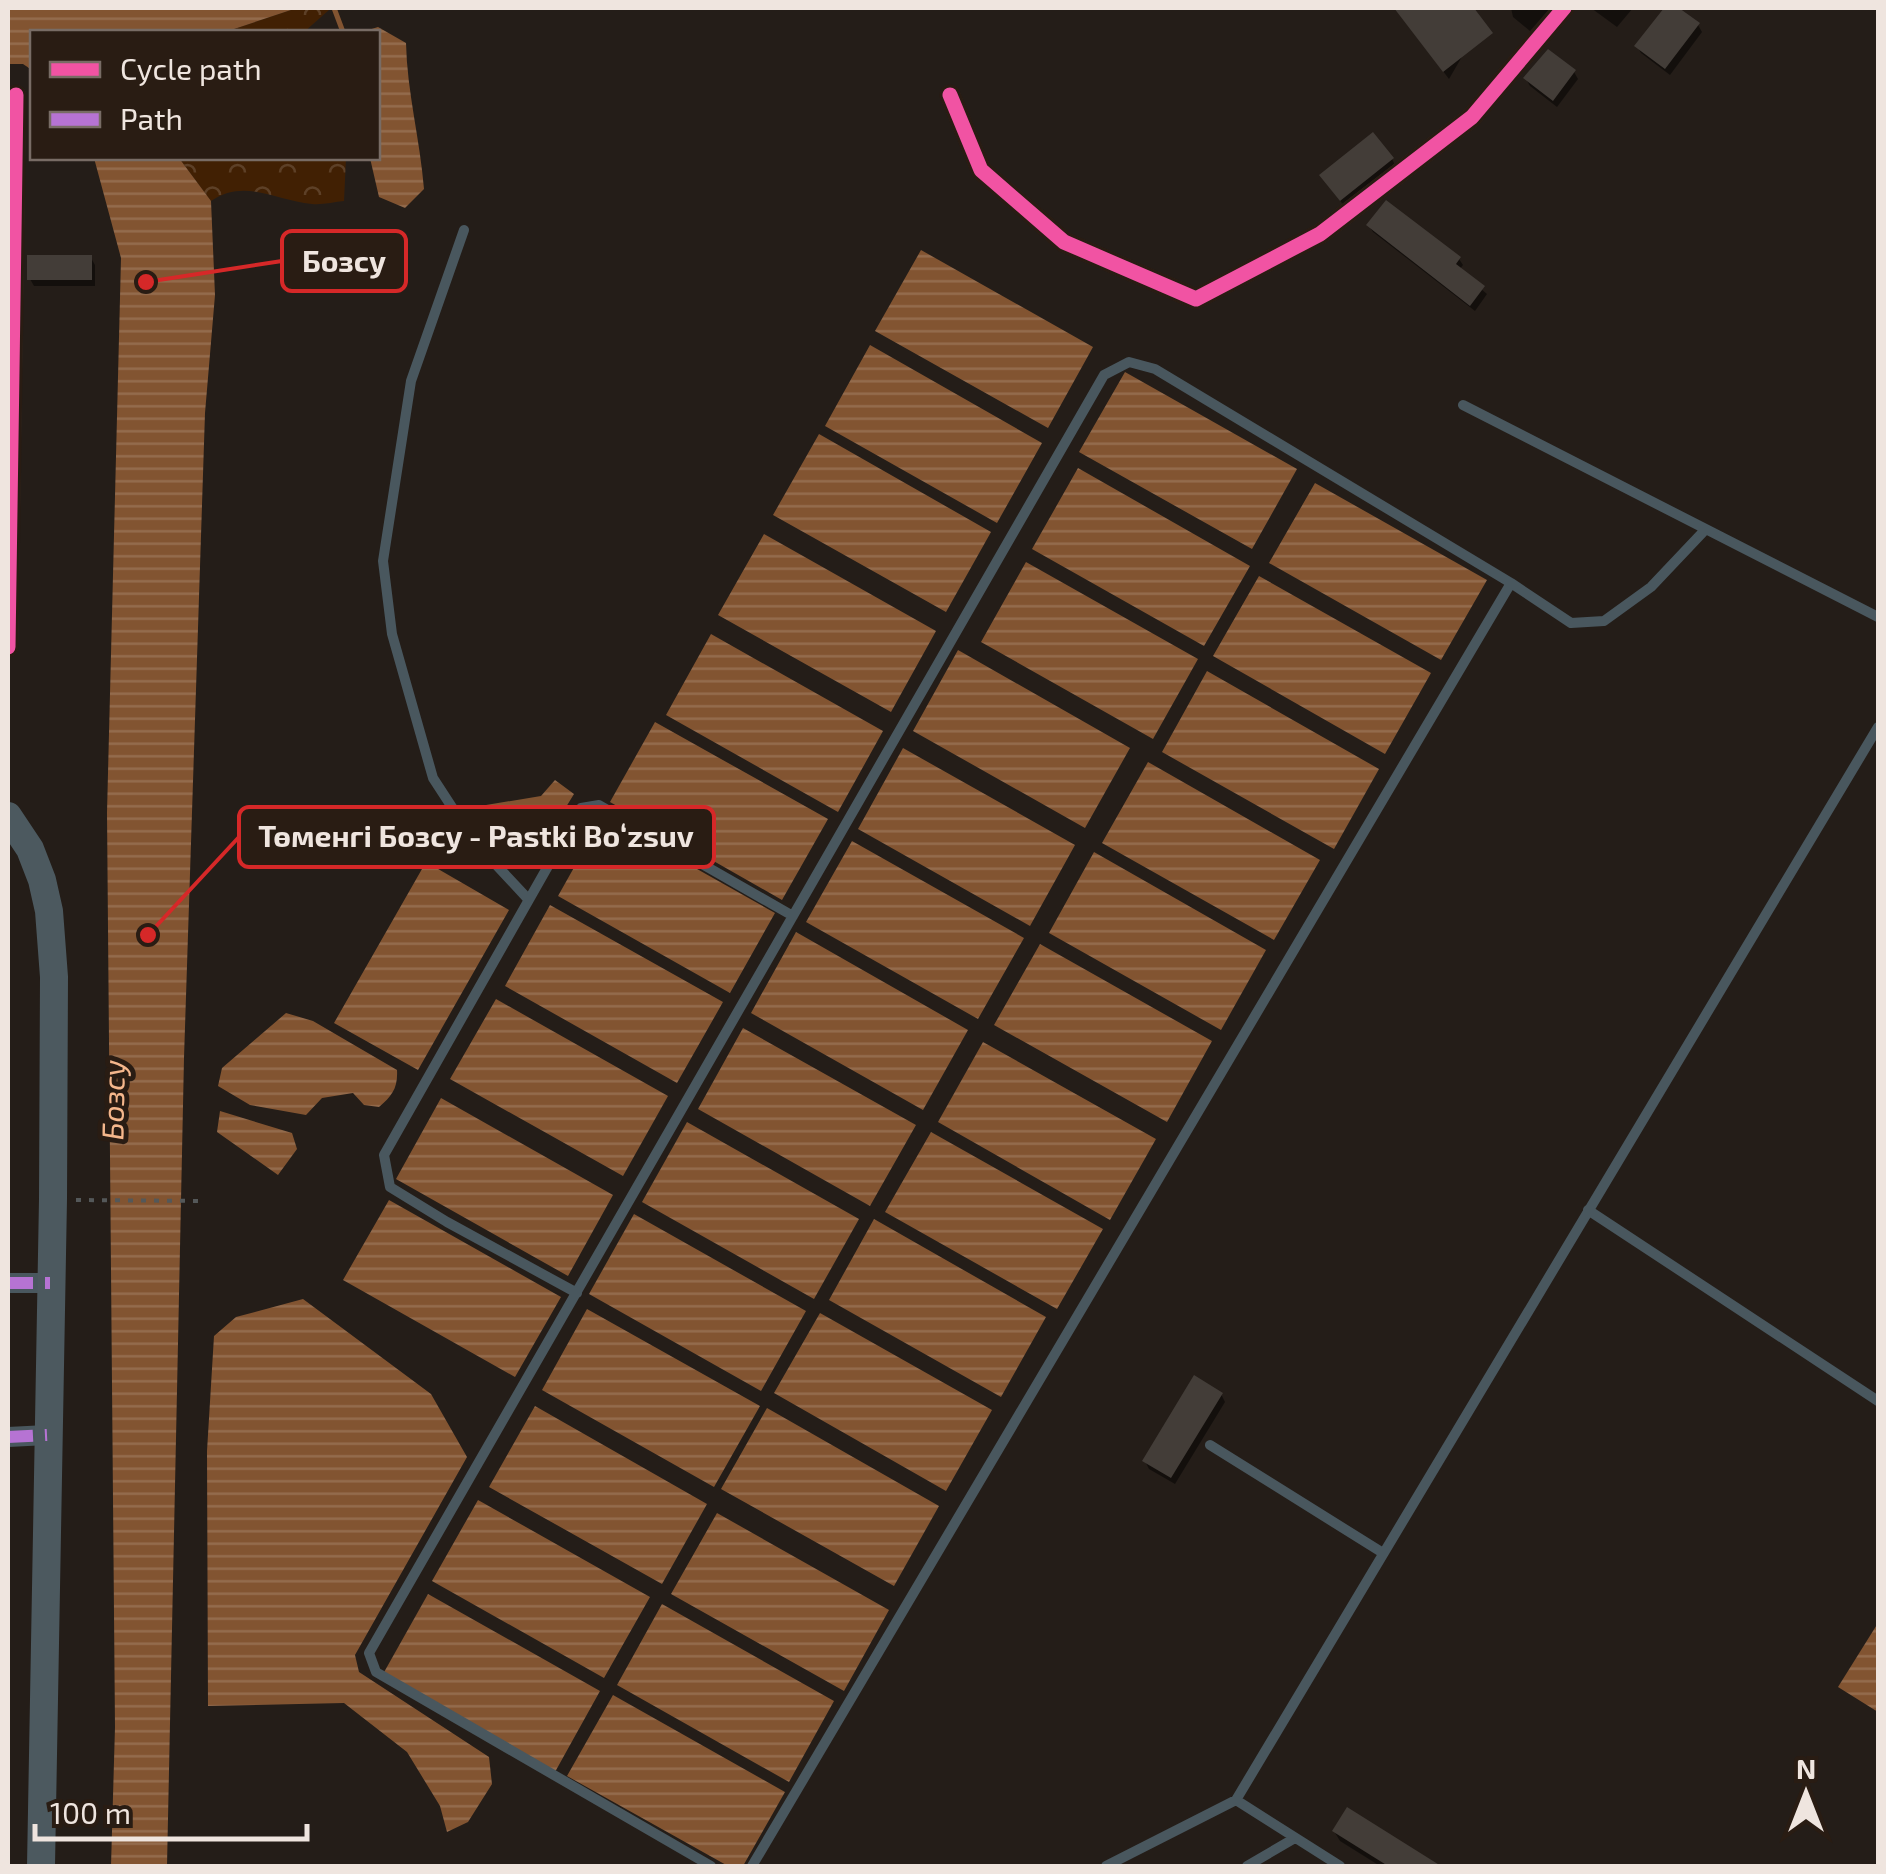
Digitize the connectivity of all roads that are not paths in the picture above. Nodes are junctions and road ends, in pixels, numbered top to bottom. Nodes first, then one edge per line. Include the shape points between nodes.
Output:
1 (1564, 8) edge
2 (950, 94) dead end
3 (16, 95) dead end
4 (11, 210) edge
5 (464, 230) dead end
6 (1462, 406) dead end
7 (1704, 531) junction
8 (1512, 582) junction
9 (1878, 617) edge
10 (8, 647) edge
11 (1878, 727) edge
12 (8, 816) edge
13 (528, 899) junction
14 (793, 916) junction
15 (1588, 1210) junction
16 (8, 1283) edge
17 (50, 1283) junction
18 (576, 1293) junction
19 (1878, 1401) edge
20 (46, 1435) junction
21 (8, 1437) edge
22 (1210, 1445) dead end
23 (1384, 1553) junction
24 (1236, 1800) junction
25 (1295, 1838) junction
26 (41, 1866) edge
27 (711, 1866) edge
28 (752, 1866) edge
29 (1106, 1866) edge
30 (1247, 1866) edge
31 (1340, 1866) edge

1 - 2 street via 1472,117 1320,234 1196,299 1064,242 982,170
3 - 4 street
4 - 10 street
5 - 13 lane via 411,381 382,561 392,634 433,778 474,842
6 - 7 lane
7 - 8 lane via 1652,587 1604,620 1572,623
7 - 9 lane
8 - 14 lane via 1155,369 1129,362 1104,375
8 - 28 lane
11 - 15 lane
12 - 17 main road via 42,880 53,944
13 - 14 lane via 581,808 598,805
13 - 18 lane via 384,1164 390,1187
14 - 18 lane
15 - 19 lane
15 - 23 lane
16 - 17 street
17 - 20 main road
18 - 27 lane via 370,1653 376,1672
20 - 21 street
20 - 26 main road
22 - 23 lane
23 - 24 lane
24 - 25 lane
24 - 29 lane
25 - 30 lane
25 - 31 lane

